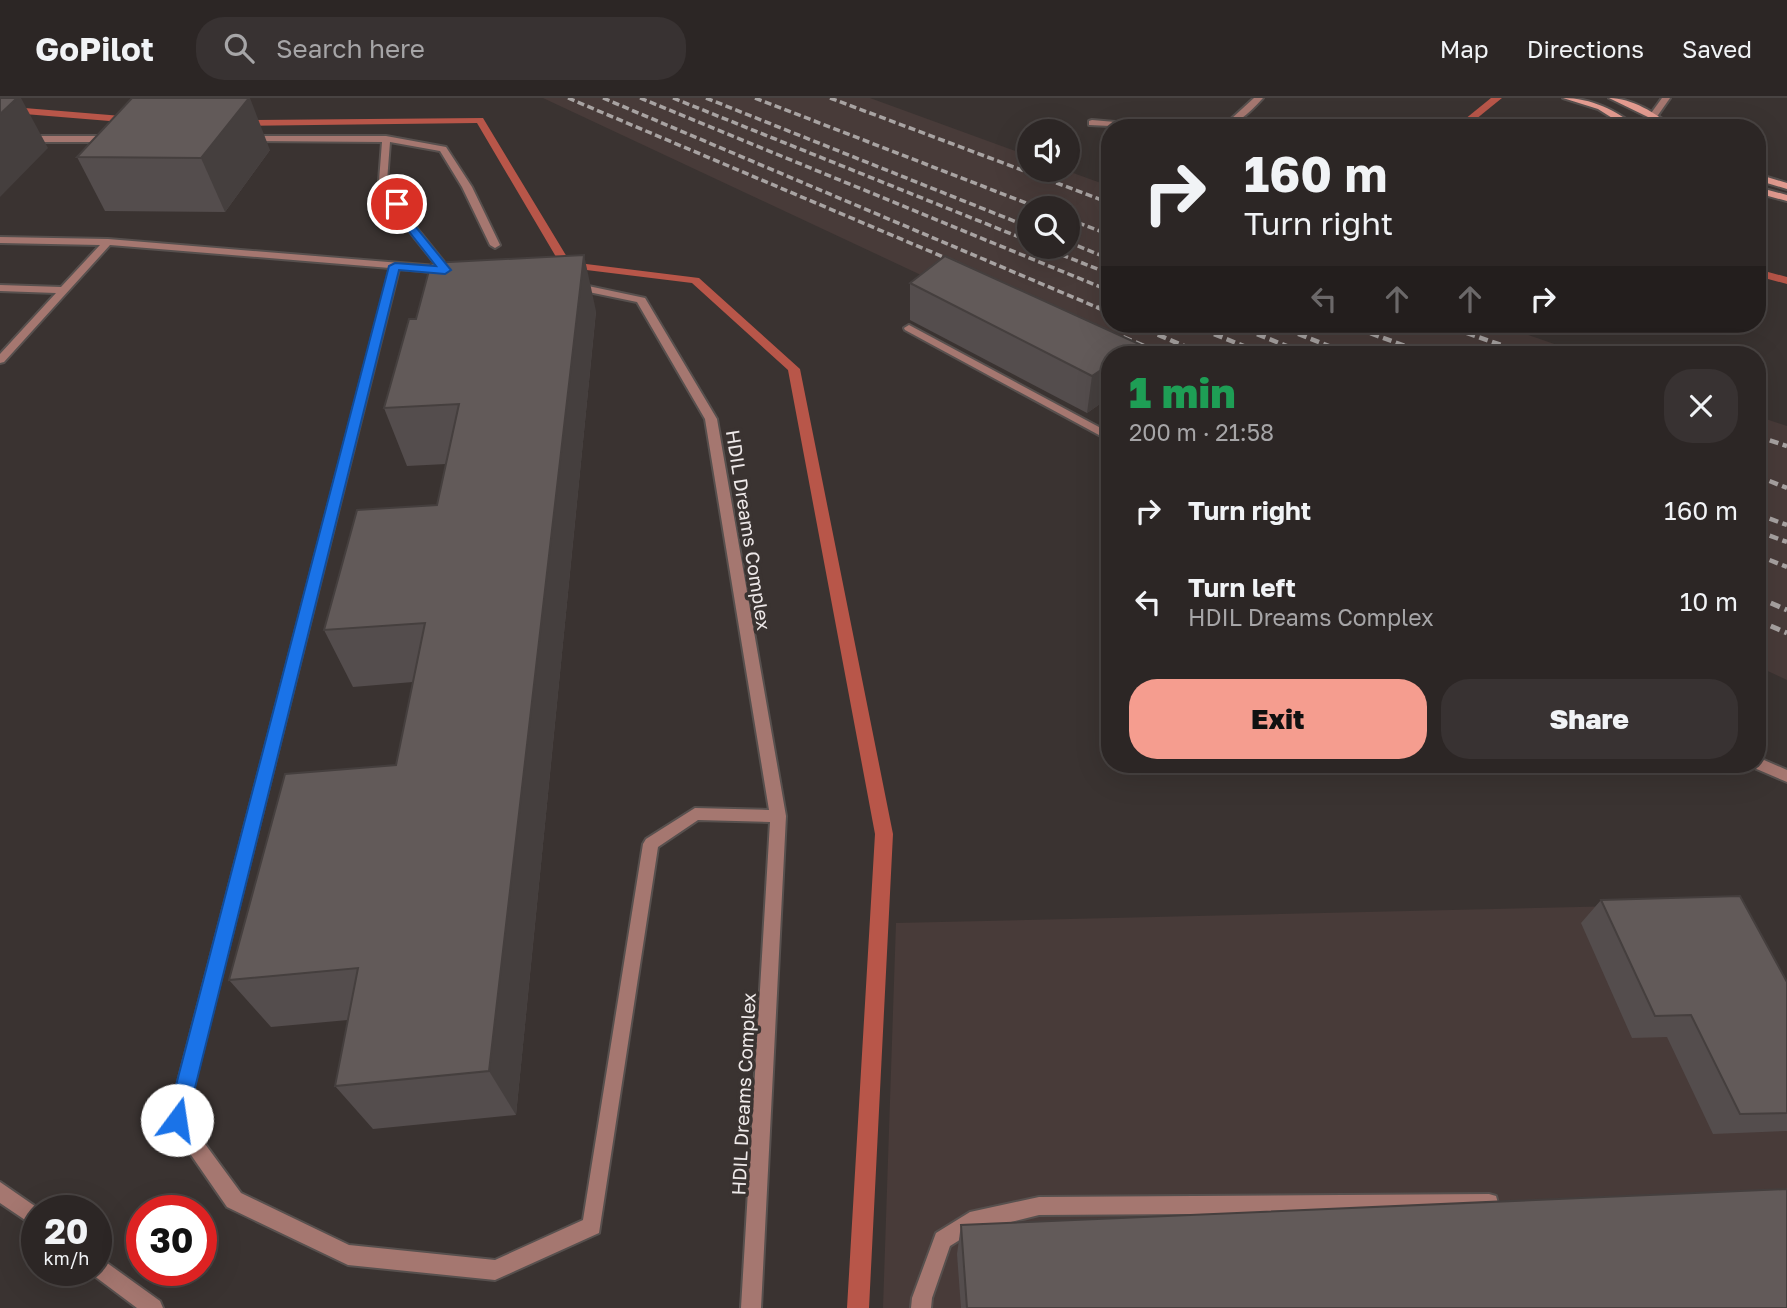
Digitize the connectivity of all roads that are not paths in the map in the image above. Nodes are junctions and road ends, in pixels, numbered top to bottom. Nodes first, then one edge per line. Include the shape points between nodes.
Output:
1 (1259, 98) edge
2 (1567, 98) edge
3 (1613, 98) edge
4 (1665, 98) edge
5 (1653, 116) junction
6 (1236, 119) edge
7 (1620, 119) edge
8 (1657, 119) edge
9 (1092, 123) dead end
10 (1101, 124) edge
11 (0, 139) edge
12 (121, 139) edge
13 (233, 139) edge
14 (386, 139) junction
15 (1766, 180) edge
16 (1787, 186) edge
17 (1766, 192) edge
18 (1787, 198) edge
19 (0, 240) edge
20 (108, 242) junction
21 (495, 245) dead end
22 (395, 266) junction
23 (445, 270) junction
24 (472, 273) edge
25 (554, 282) edge
26 (0, 288) edge
27 (65, 290) junction
28 (909, 328) dead end
29 (0, 360) edge
30 (1101, 433) edge
31 (1766, 767) edge
32 (1787, 776) edge
33 (778, 816) junction
34 (0, 1191) edge
35 (1513, 1202) edge
36 (21, 1207) edge
37 (112, 1277) edge
38 (153, 1308) edge
39 (751, 1308) edge
40 (921, 1308) edge

1 - 6 street
2 - 7 street via 1601,107
3 - 5 street
4 - 5 street
5 - 8 street
9 - 10 street
11 - 12 street
13 - 14 street
14 - 21 street via 443,149
14 - 23 street via 383,181
15 - 16 street
17 - 18 street
19 - 20 street
20 - 22 street
20 - 27 street
22 - 23 street
22 - 33 street via 177,1120 234,1200 348,1255 495,1270 592,1226 651,844 695,814
23 - 24 street
25 - 33 street, HDIL Dreams Complex via 641,300 711,419
26 - 27 street
27 - 29 street
28 - 30 street
31 - 32 street
33 - 39 street, HDIL Dreams Complex
34 - 36 street
35 - 40 street via 1038,1206 970,1222 943,1240
37 - 38 street

